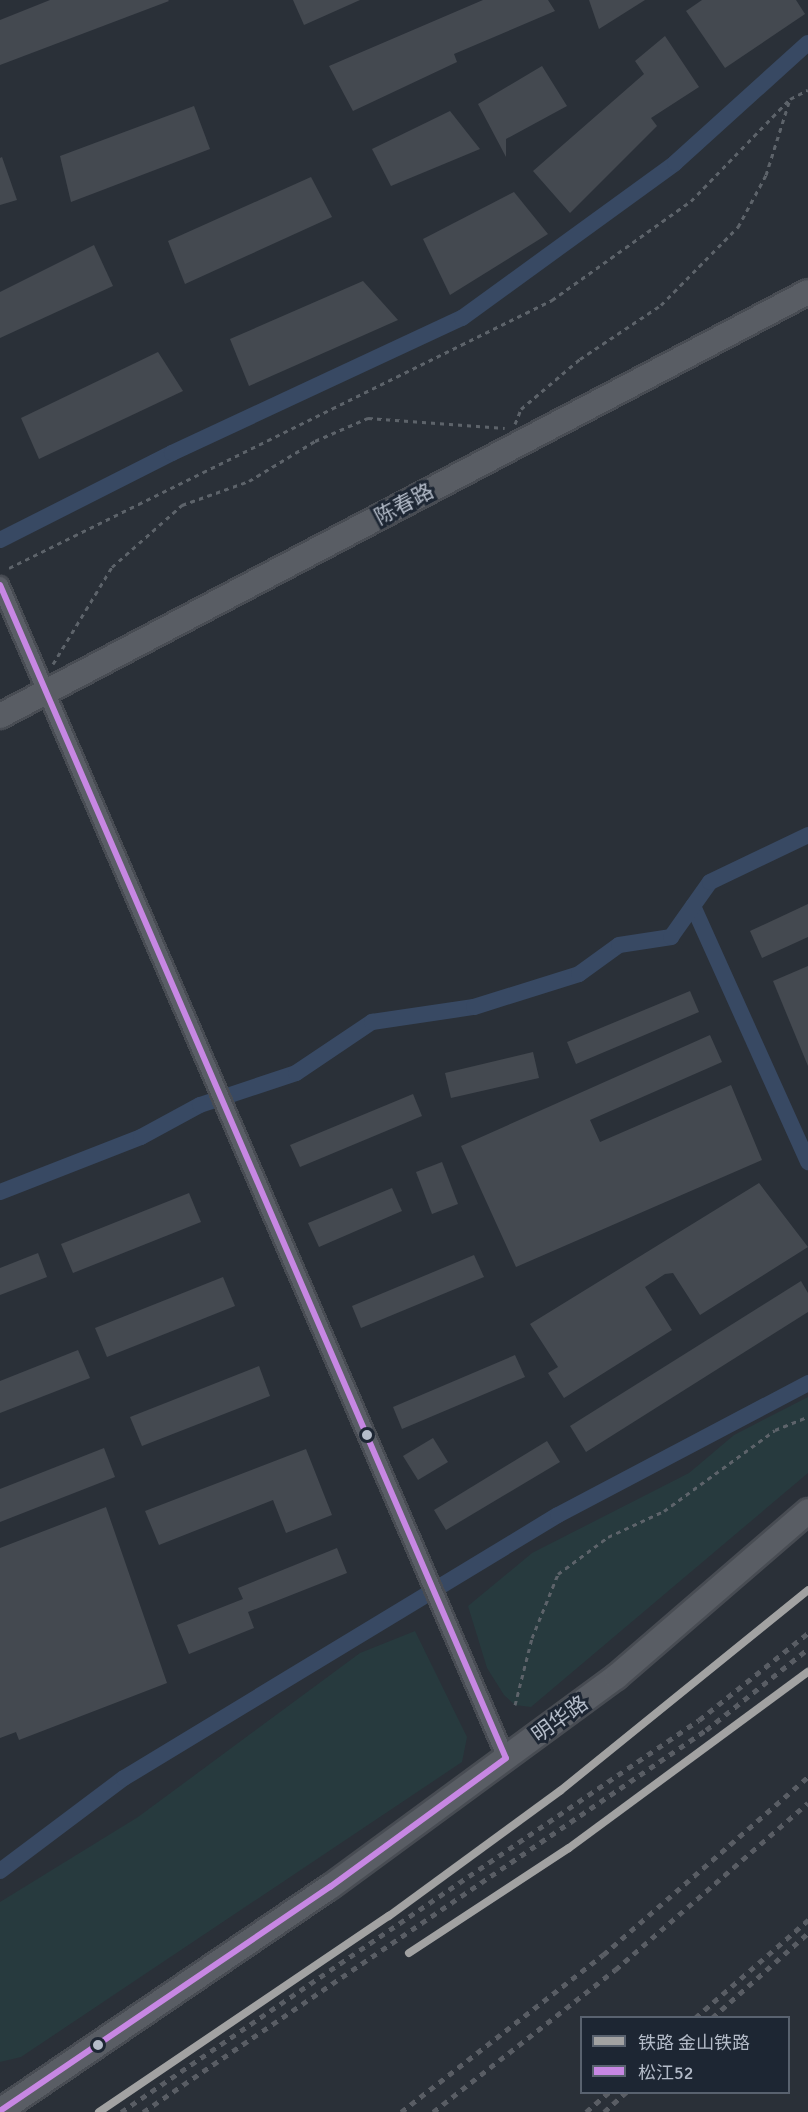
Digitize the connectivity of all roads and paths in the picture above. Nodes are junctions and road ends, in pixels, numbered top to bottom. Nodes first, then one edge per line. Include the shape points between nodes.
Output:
1 (808, 90) edge
2 (790, 99) junction
3 (808, 292) edge
4 (9, 568) dead end
5 (1, 586) edge
6 (53, 664) dead end
7 (46, 692) junction
8 (0, 716) edge
9 (808, 1417) edge
10 (808, 1511) edge
11 (515, 1705) dead end
12 (506, 1758) junction
13 (0, 2111) edge

1 - 2 path
2 - 4 path via 691,201 552,300
2 - 6 path via 766,175 738,227 661,305 580,359 521,409 513,429 368,418 315,441 249,481 182,505 112,567
3 - 7 street, 陈春路
5 - 7 street
7 - 8 street, 陈春路
7 - 12 street
9 - 11 path via 774,1430 664,1511 609,1537 558,1574 532,1638
10 - 12 street, 明华路 via 616,1677
12 - 13 street, 明华路 via 330,1887

